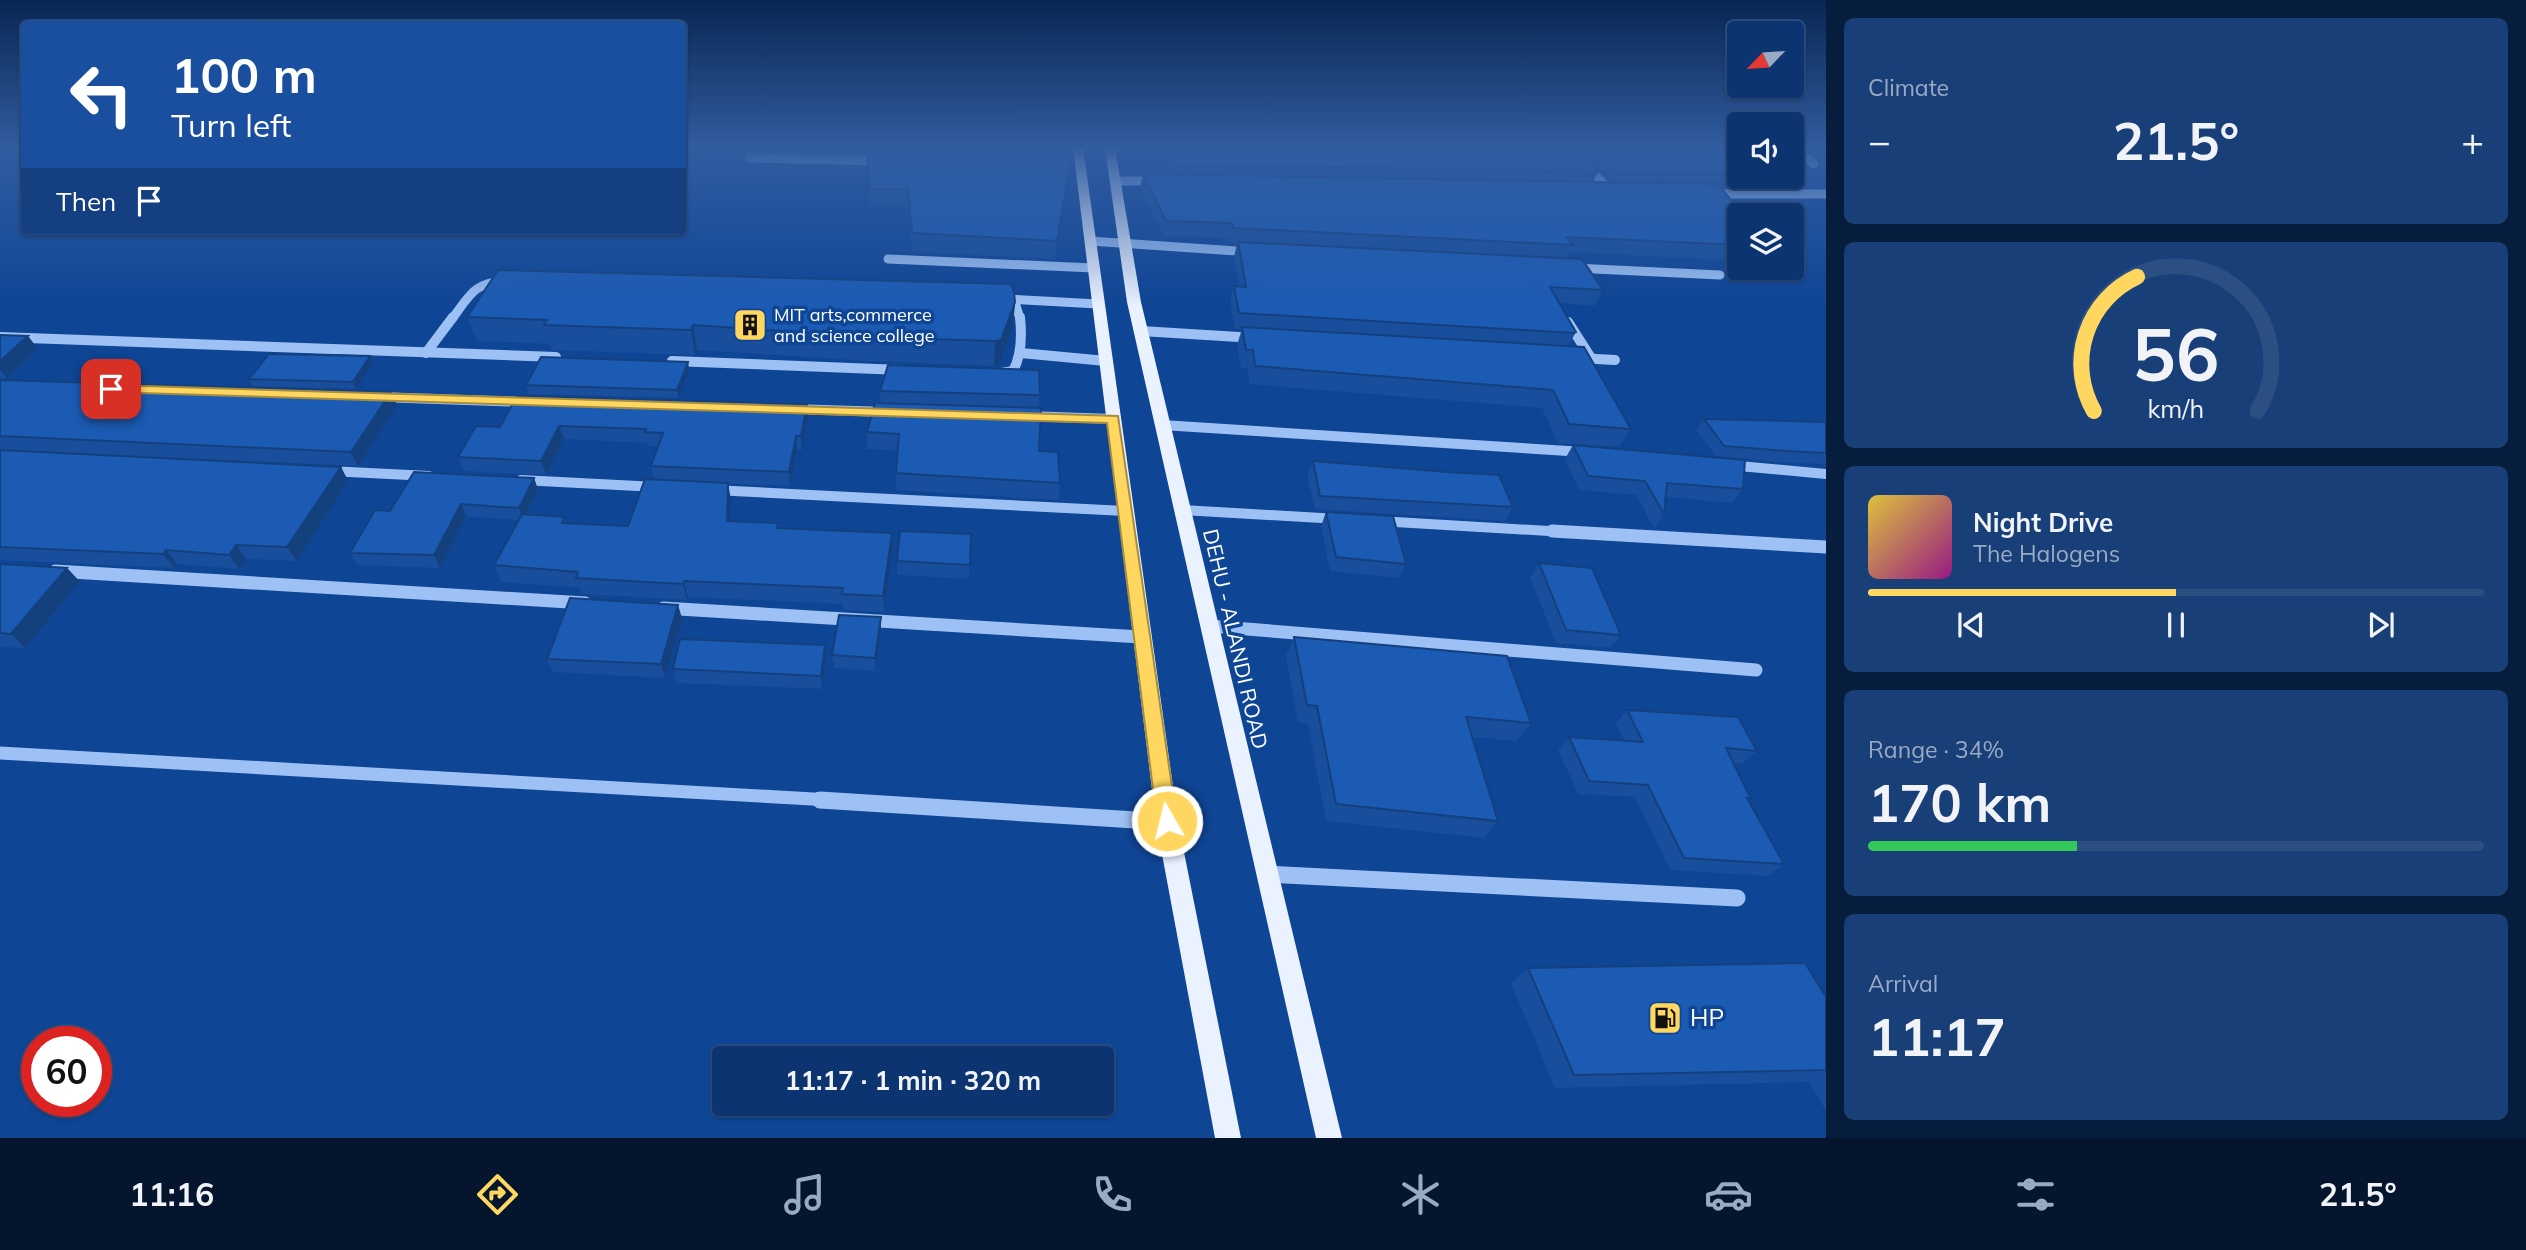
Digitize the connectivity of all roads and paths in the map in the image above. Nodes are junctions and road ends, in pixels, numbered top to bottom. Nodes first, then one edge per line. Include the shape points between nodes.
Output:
1 (1083, 201) edge
2 (1118, 201) edge
3 (1090, 241) junction
4 (1125, 246) junction
5 (1263, 252) edge
6 (888, 259) dead end
7 (1568, 267) edge
8 (1094, 268) junction
9 (1720, 275) dead end
10 (516, 281) edge
11 (989, 297) edge
12 (1006, 299) junction
13 (1098, 304) junction
14 (1568, 323) edge
15 (1140, 331) junction
16 (0, 337) edge
17 (1263, 338) edge
18 (426, 353) junction
19 (1021, 353) junction
20 (1563, 357) edge
21 (573, 358) edge
22 (1591, 359) junction
23 (1615, 360) dead end
24 (654, 361) edge
25 (1106, 361) junction
26 (912, 371) edge
27 (994, 374) edge
28 (362, 397) edge
29 (543, 402) edge
30 (779, 409) edge
31 (905, 413) edge
32 (1016, 416) edge
33 (1114, 419) junction
34 (1162, 425) junction
35 (1594, 453) edge
36 (1717, 464) edge
37 (317, 470) edge
38 (1826, 474) edge
39 (443, 477) edge
40 (513, 480) edge
41 (666, 488) edge
42 (694, 489) edge
43 (1182, 510) junction
44 (1125, 511) junction
45 (1346, 519) edge
46 (1360, 520) edge
47 (1826, 547) edge
48 (41, 570) edge
49 (604, 605) edge
50 (645, 607) edge
51 (1209, 626) junction
52 (1141, 637) junction
53 (1756, 670) dead end
54 (0, 752) edge
55 (1167, 821) junction
56 (1267, 874) junction
57 (1737, 898) dead end
58 (1228, 1138) edge
59 (1329, 1138) edge

1 - 3 main road
2 - 4 main road, DEHU - ALANDI ROAD
3 - 4 street
3 - 8 main road
4 - 5 street
4 - 15 main road, DEHU - ALANDI ROAD
6 - 8 street
7 - 9 street
8 - 13 main road
10 - 18 street via 476,287
11 - 12 street
12 - 13 street
12 - 19 street via 1019,308
13 - 25 main road
14 - 22 street
15 - 17 street
15 - 34 main road, DEHU - ALANDI ROAD
16 - 18 street
18 - 21 street
19 - 25 street
19 - 27 street via 1013,370
20 - 22 street
22 - 23 street
24 - 26 street
25 - 33 main road
28 - 29 street
30 - 31 street
32 - 33 street
33 - 44 main road
34 - 35 street
34 - 43 main road, DEHU - ALANDI ROAD
36 - 38 street
37 - 39 street
40 - 41 street
42 - 44 street
43 - 45 street
43 - 51 main road, DEHU - ALANDI ROAD
44 - 52 main road
46 - 47 street
48 - 49 street
50 - 52 street
51 - 53 street
51 - 56 main road, DEHU - ALANDI ROAD
52 - 55 main road
54 - 55 street
55 - 58 main road
56 - 57 street
56 - 59 main road, DEHU - ALANDI ROAD

